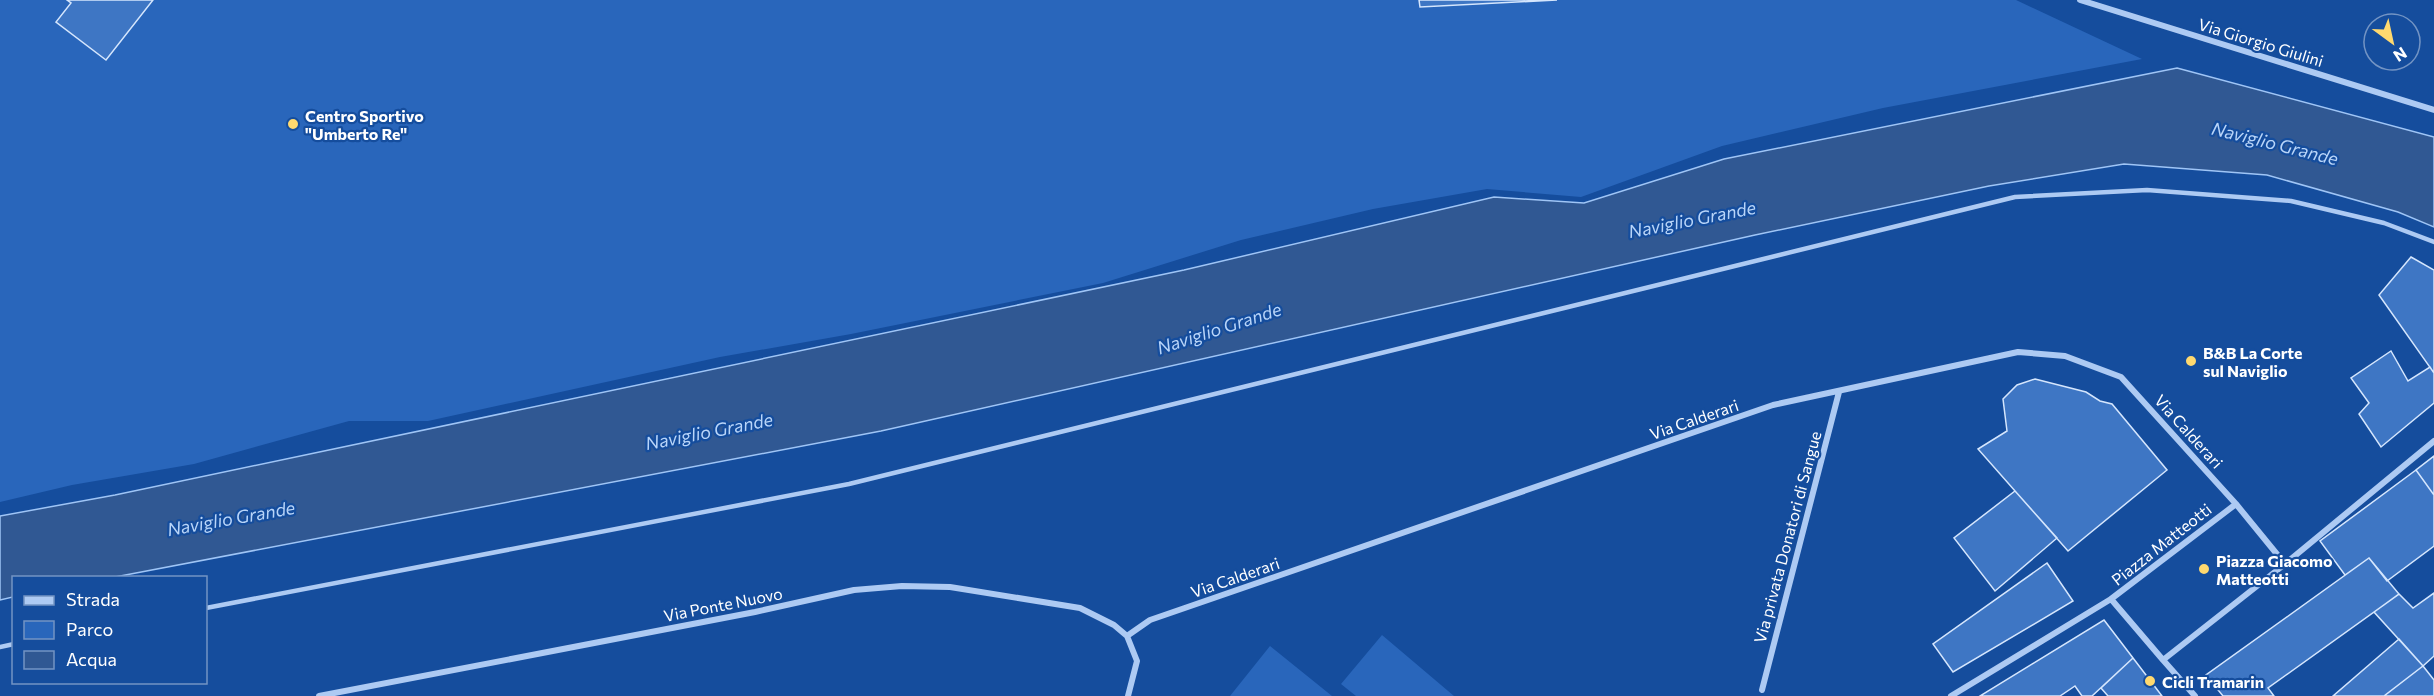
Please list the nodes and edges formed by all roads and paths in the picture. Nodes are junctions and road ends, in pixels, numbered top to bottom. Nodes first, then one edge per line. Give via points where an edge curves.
1 (2080, 0) edge
2 (2434, 111) edge
3 (2434, 242) edge
4 (1839, 392) junction
5 (2434, 441) edge
6 (2236, 504) junction
7 (2285, 564) junction
8 (2111, 600) junction
9 (207, 608) edge
10 (1127, 636) junction
11 (2163, 660) junction
12 (1762, 690) dead end
13 (319, 696) edge
14 (1128, 696) edge
15 (1951, 696) edge
16 (2195, 696) edge

1 - 2 street, Via Giorgio Giulini
3 - 9 lane via 2384,223 2291,201 2147,190 2015,196 849,484
4 - 6 street, Via Calderari via 2018,352 2065,356 2121,377
4 - 10 street, Via Calderari via 1773,405 1150,620
4 - 12 street, Via privata Donatori di Sangue
5 - 7 street
6 - 7 street, Piazza Matteotti
6 - 8 street, Piazza Matteotti
7 - 11 street
8 - 11 street, Piazza Matteotti
8 - 15 street
10 - 13 street, Via Ponte Nuovo via 1080,608 950,587 902,586 854,590
10 - 14 street via 1137,661
11 - 16 street, Piazza Matteotti

